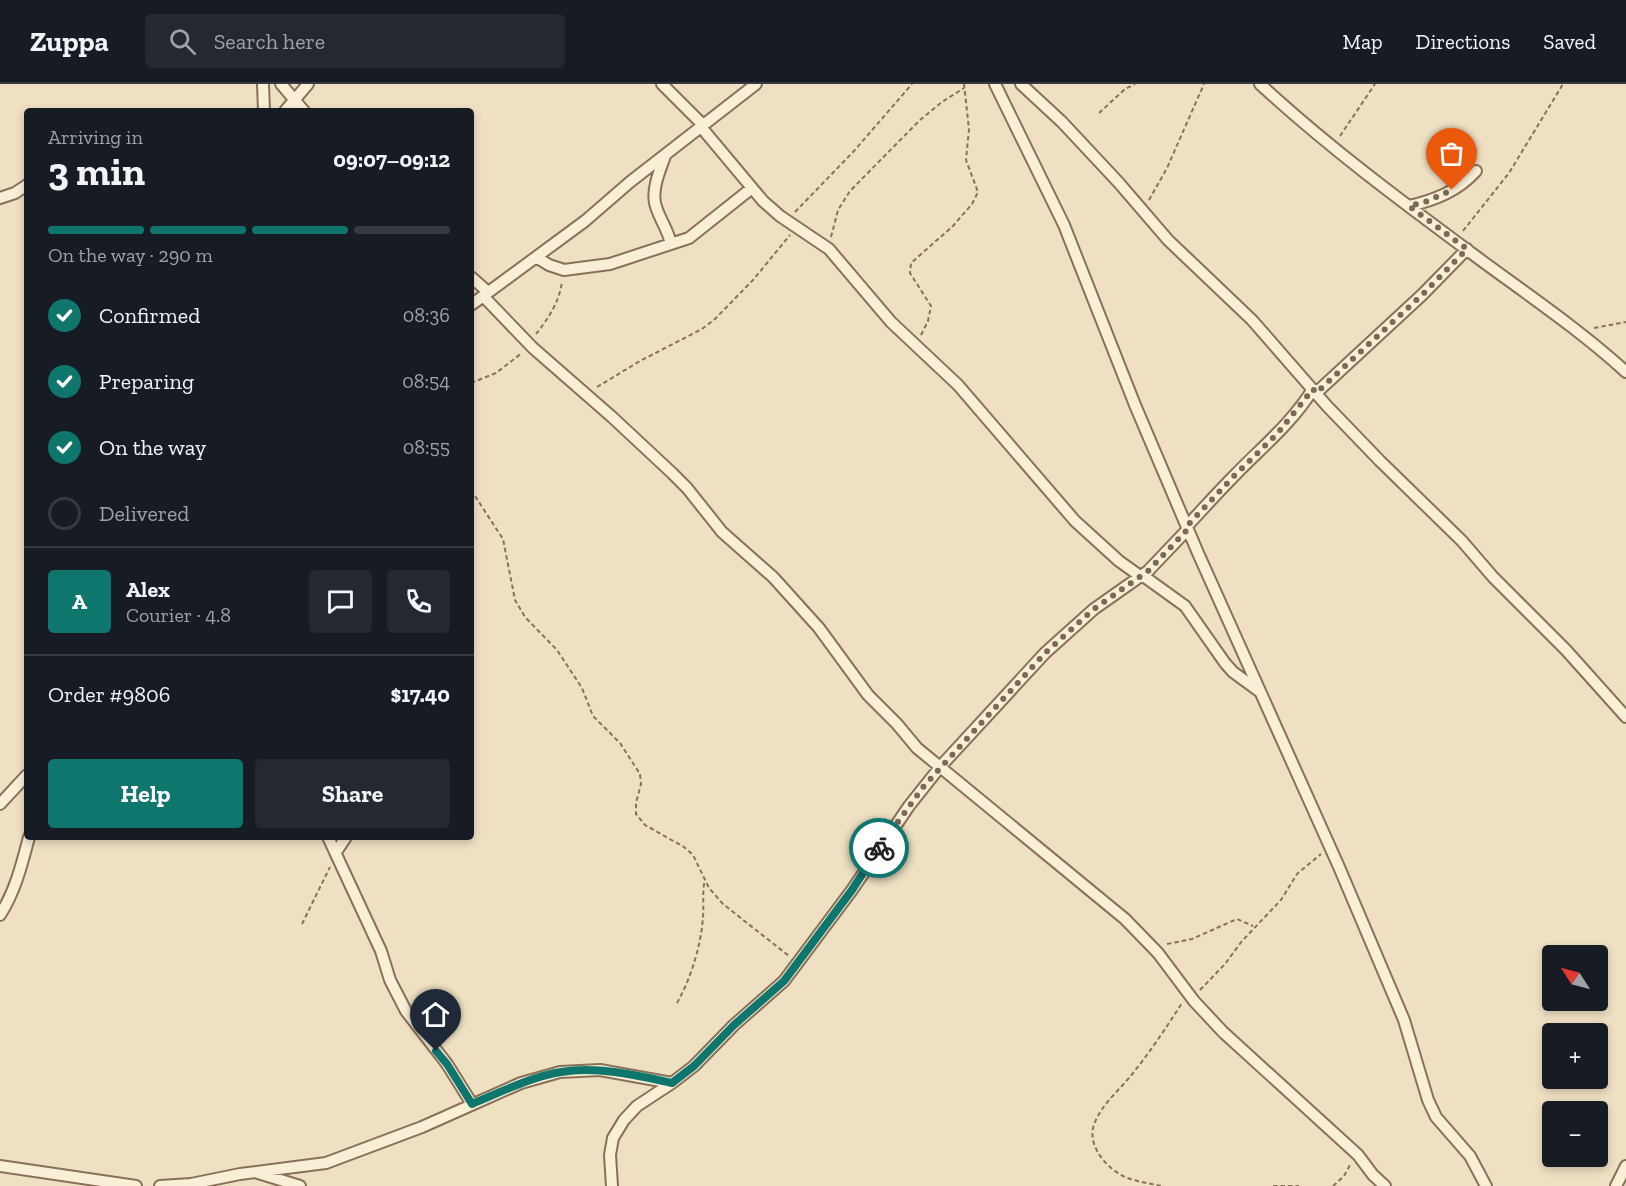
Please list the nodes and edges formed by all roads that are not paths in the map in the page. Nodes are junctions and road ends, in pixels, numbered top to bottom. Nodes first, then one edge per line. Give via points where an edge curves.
1 (263, 84) edge
2 (281, 84) edge
3 (308, 84) edge
4 (662, 84) edge
5 (756, 84) edge
6 (995, 84) edge
7 (1021, 84) edge
8 (1260, 84) edge
9 (294, 99) junction
10 (264, 108) edge
11 (287, 108) edge
12 (302, 108) edge
13 (702, 126) junction
14 (665, 156) junction
15 (1476, 171) dead end
16 (24, 187) edge
17 (752, 189) junction
18 (0, 198) edge
19 (1409, 206) junction
20 (671, 244) junction
21 (1467, 249) junction
22 (536, 257) junction
23 (474, 281) edge
24 (485, 294) junction
25 (474, 303) edge
26 (1626, 372) edge
27 (1314, 391) junction
28 (1187, 528) junction
29 (1141, 575) junction
30 (1259, 691) junction
31 (1626, 717) edge
32 (940, 767) junction
33 (24, 778) edge
34 (0, 804) edge
35 (28, 840) edge
36 (329, 840) edge
37 (344, 840) edge
38 (336, 854) junction
39 (0, 915) edge
40 (672, 1083) junction
41 (472, 1104) junction
42 (0, 1166) edge
43 (1626, 1166) edge
44 (255, 1172) junction
45 (136, 1186) edge
46 (160, 1186) edge
47 (300, 1186) edge
48 (612, 1186) edge
49 (1385, 1186) edge
50 (1486, 1186) edge
51 (1616, 1186) edge

1 - 10 street
2 - 9 street
3 - 9 street
4 - 13 street
5 - 13 street
6 - 28 street via 1064,225
7 - 27 street via 1062,122 1191,263 1252,320
8 - 19 street
9 - 11 street
9 - 12 street
13 - 14 street
13 - 17 street
14 - 20 street via 654,201
14 - 22 street
15 - 19 street via 1452,190
16 - 18 street
17 - 20 street via 688,238
17 - 29 street via 828,249 891,322 958,385 1075,521 1119,561
19 - 21 street
20 - 22 street via 610,264 573,270 549,266
21 - 26 street
21 - 27 street via 1423,294
22 - 24 street
23 - 24 street
24 - 25 street
24 - 32 street via 529,344 687,488 722,532 773,577 819,628 868,695
27 - 28 street
27 - 31 street via 1462,541
28 - 29 street via 1164,556
28 - 30 street
29 - 30 street via 1185,606 1229,668
29 - 32 street via 1094,609 1045,653
30 - 50 street via 1404,1020 1428,1100 1436,1117 1470,1156
32 - 40 street via 798,964 769,996
32 - 49 street via 1098,895 1152,947 1223,1032 1354,1151
33 - 34 street
35 - 39 street via 19,874
36 - 38 street
37 - 38 street
38 - 41 street via 406,1011
40 - 41 street via 600,1070 560,1072
40 - 48 street via 637,1106 613,1138
41 - 44 street via 326,1163
42 - 45 street
43 - 51 street
44 - 46 street
44 - 47 street

